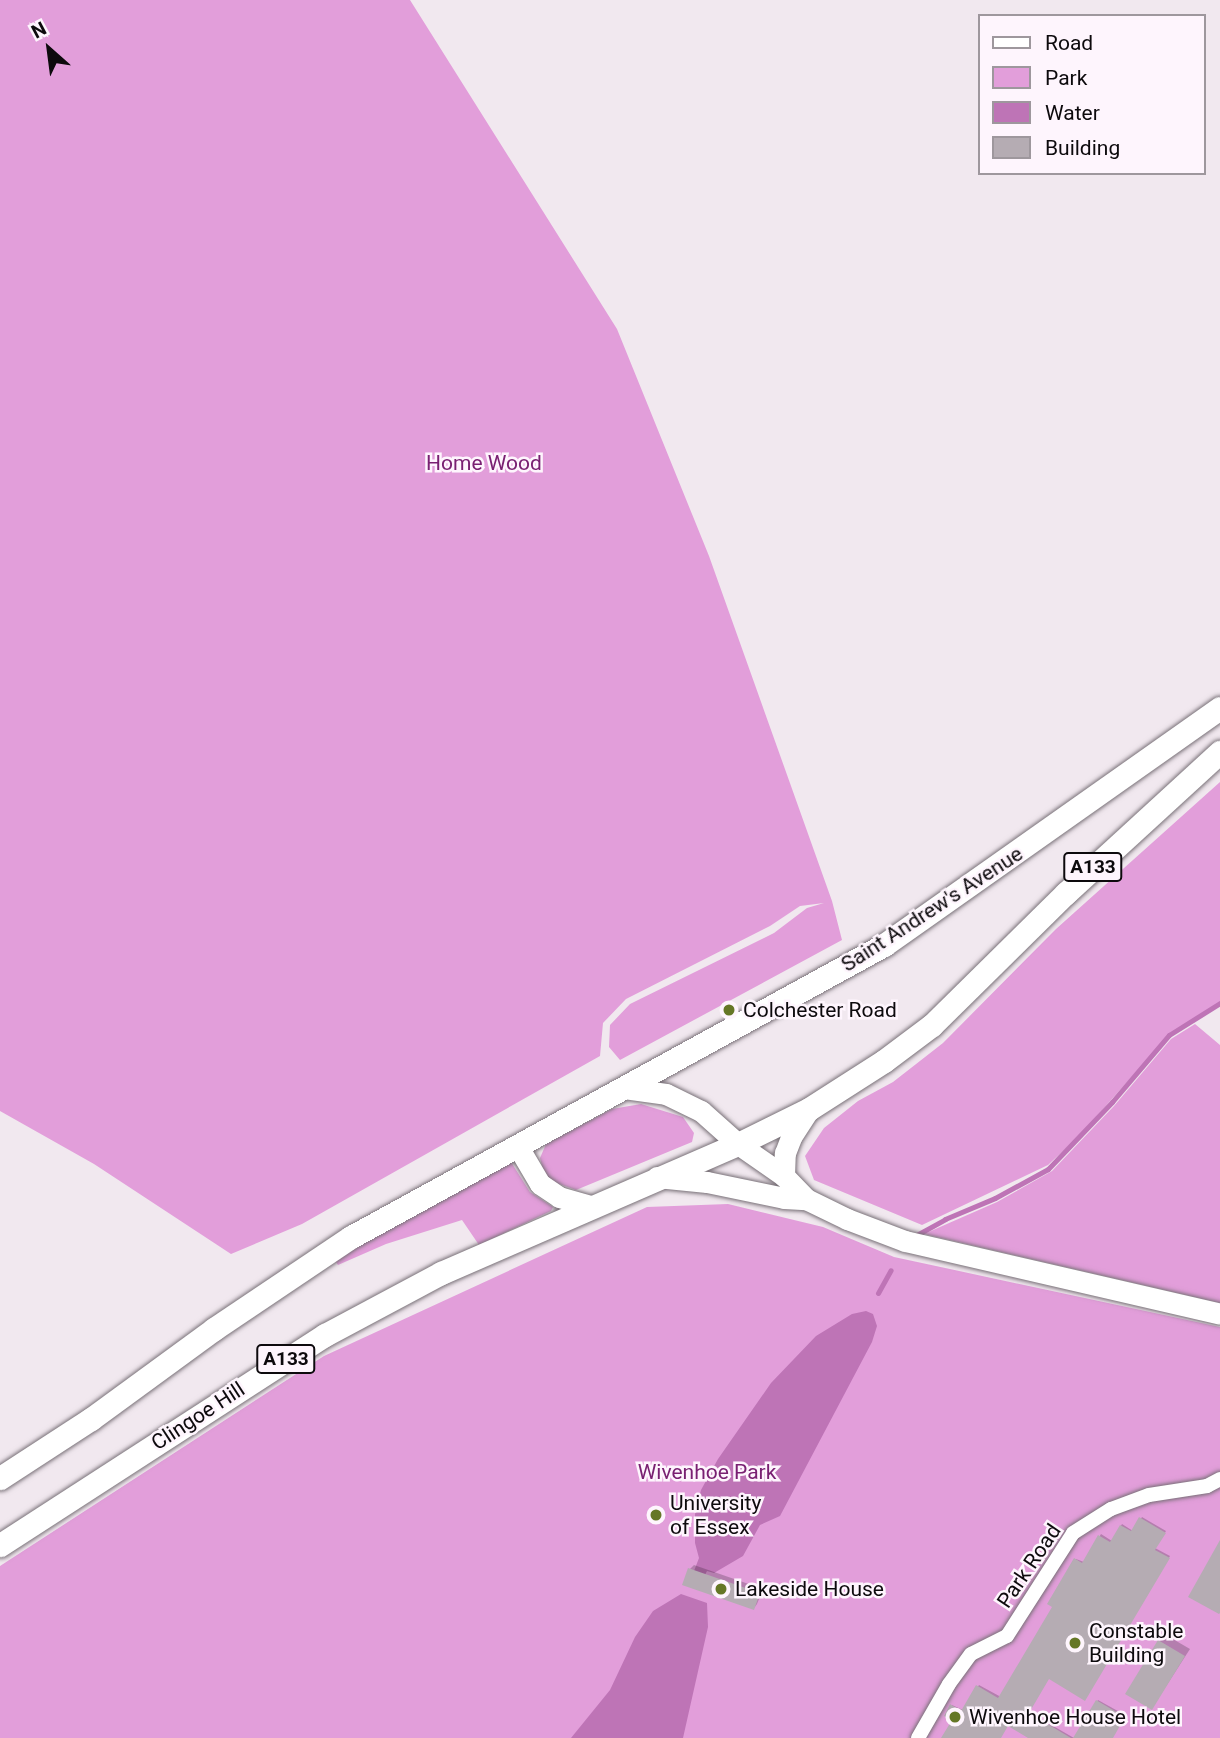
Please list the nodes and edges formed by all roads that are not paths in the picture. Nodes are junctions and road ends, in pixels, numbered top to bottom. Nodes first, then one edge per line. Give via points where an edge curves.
1 (1220, 708) edge
2 (1220, 752) edge
3 (624, 1088) junction
4 (809, 1109) junction
5 (738, 1144) junction
6 (517, 1145) junction
7 (784, 1176) junction
8 (657, 1177) junction
9 (806, 1199) junction
10 (591, 1206) junction
11 (1220, 1314) edge
12 (0, 1478) edge
13 (1220, 1479) edge
14 (0, 1545) edge
15 (918, 1738) edge

1 - 3 main road, Saint Andrew's Avenue / A133 via 884,945
2 - 4 main road, A133 via 1075,884 932,1025
3 - 5 main road via 684,1101
3 - 6 main road, Saint Andrew's Avenue / A133
4 - 5 main road, A133
4 - 7 main road via 785,1153
5 - 7 main road
5 - 8 main road, A133
6 - 10 main road via 540,1184 559,1197
6 - 12 main road, A133 via 351,1237
7 - 9 main road
8 - 9 main road
8 - 10 main road, A133
9 - 11 main road via 905,1241
10 - 14 main road, Clingoe Hill / A133 via 441,1273 325,1335
13 - 15 street, Park Road via 1207,1486 1149,1495 1111,1509 1073,1533 1007,1636 971,1654

